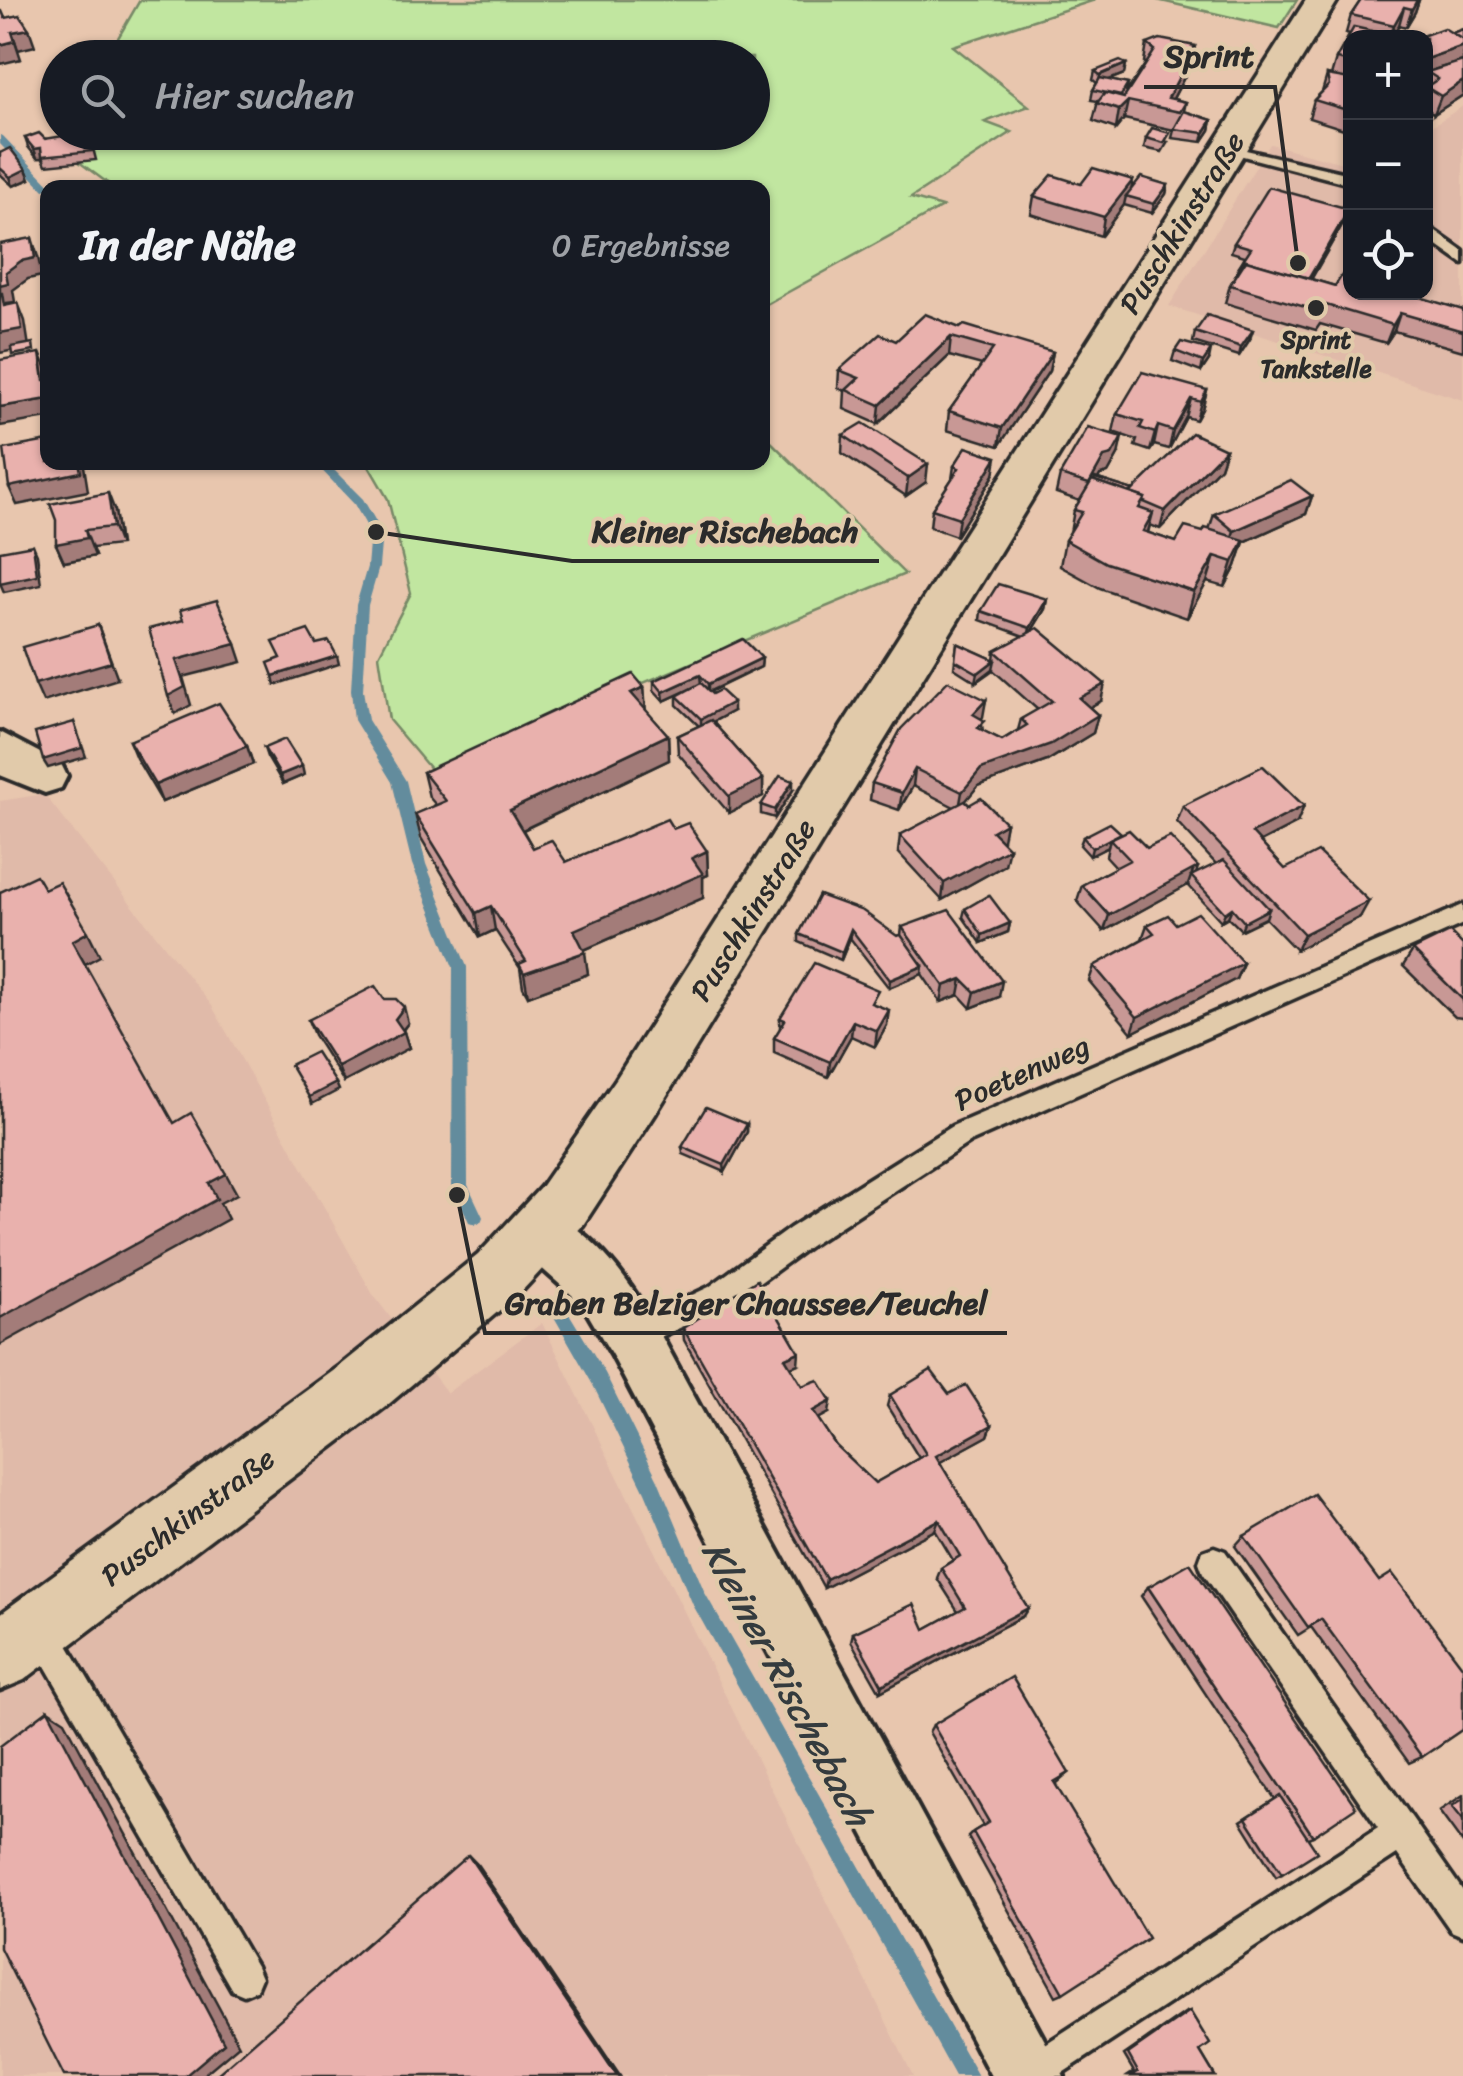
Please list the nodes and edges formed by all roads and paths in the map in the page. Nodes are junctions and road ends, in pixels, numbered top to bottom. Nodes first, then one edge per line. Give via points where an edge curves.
1 (1322, 0) edge
2 (1230, 148) junction
3 (1343, 177) edge
4 (1433, 235) edge
5 (1463, 259) edge
6 (0, 748) edge
7 (45, 776) edge
8 (1463, 914) edge
9 (520, 1251) junction
10 (632, 1337) junction
11 (1214, 1562) dead end
12 (20, 1642) edge
13 (1401, 1832) junction
14 (1463, 1919) edge
15 (244, 1978) dead end
16 (1029, 2076) edge

1 - 2 main road, Puschkinstraße
2 - 3 lane
2 - 9 main road, Puschkinstraße via 636,1096 562,1206
4 - 5 lane
6 - 7 street
8 - 10 lane, Poetenweg via 962,1134 719,1296
9 - 10 street via 601,1286
9 - 12 main road, Puschkinstraße via 362,1386
10 - 16 street
11 - 13 lane
12 - 15 lane
13 - 14 lane
13 - 16 lane

